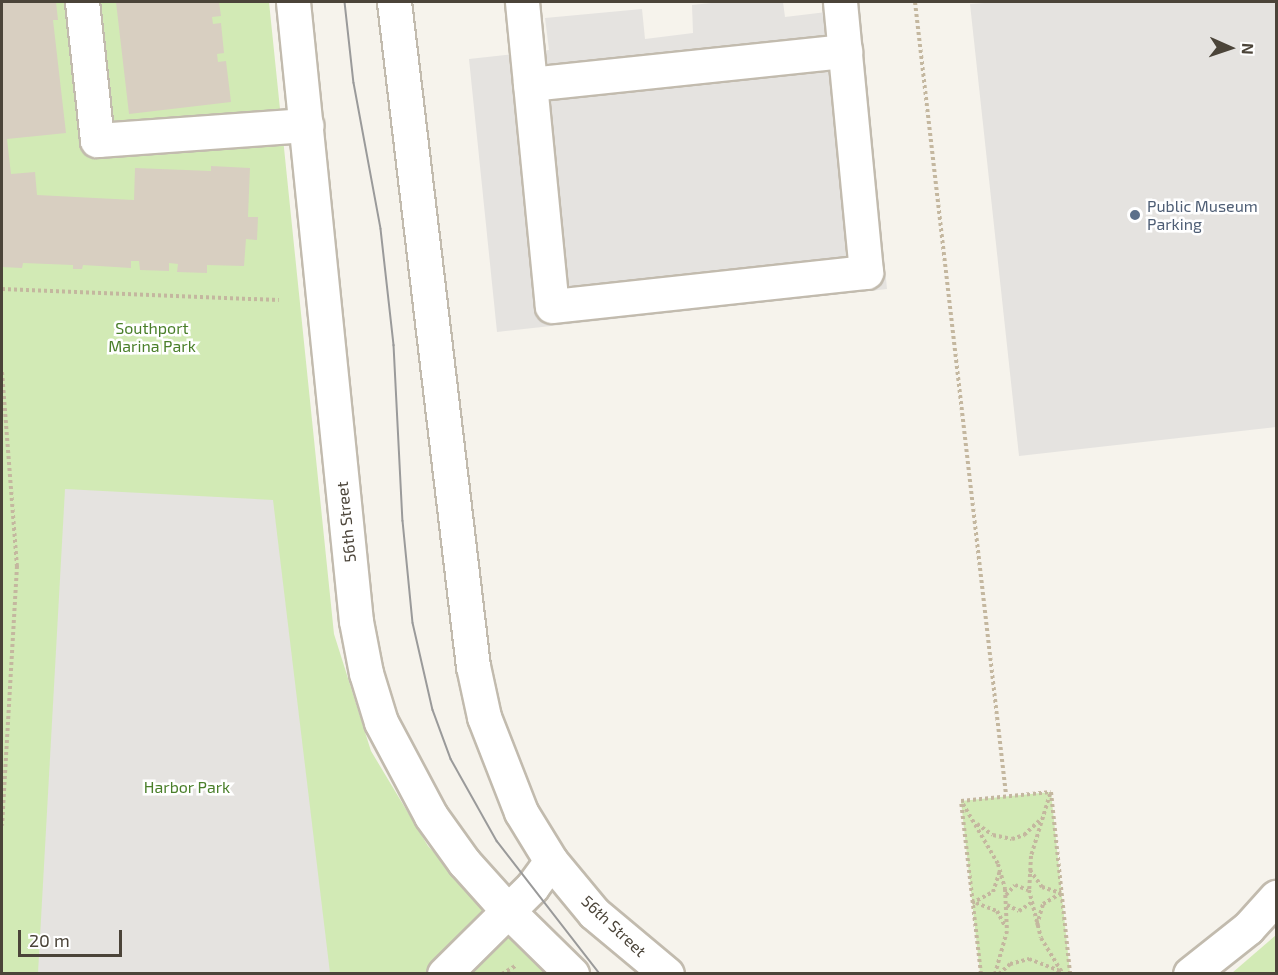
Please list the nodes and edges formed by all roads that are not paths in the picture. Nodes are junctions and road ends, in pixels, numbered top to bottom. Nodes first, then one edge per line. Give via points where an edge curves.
1 (82, 2) edge
2 (293, 2) edge
3 (394, 2) edge
4 (522, 2) edge
5 (840, 2) edge
6 (845, 51) junction
7 (530, 84) junction
8 (306, 125) junction
9 (551, 861) junction
10 (1276, 897) edge
11 (508, 911) junction
12 (444, 974) edge
13 (573, 974) edge
14 (667, 974) edge
15 (1190, 974) edge

1 - 8 street via 97,140
2 - 8 street, 56th Street
3 - 9 street, 56th Street via 473,666 498,759 521,812
4 - 7 street
5 - 6 street
6 - 7 street
6 - 7 street via 866,272 552,306
8 - 11 street, 56th Street via 356,621 366,673 381,722 404,771 464,862
9 - 11 street
9 - 14 street, 56th Street via 594,913
10 - 15 street via 1248,928
11 - 12 street
11 - 13 street, 56th Street

